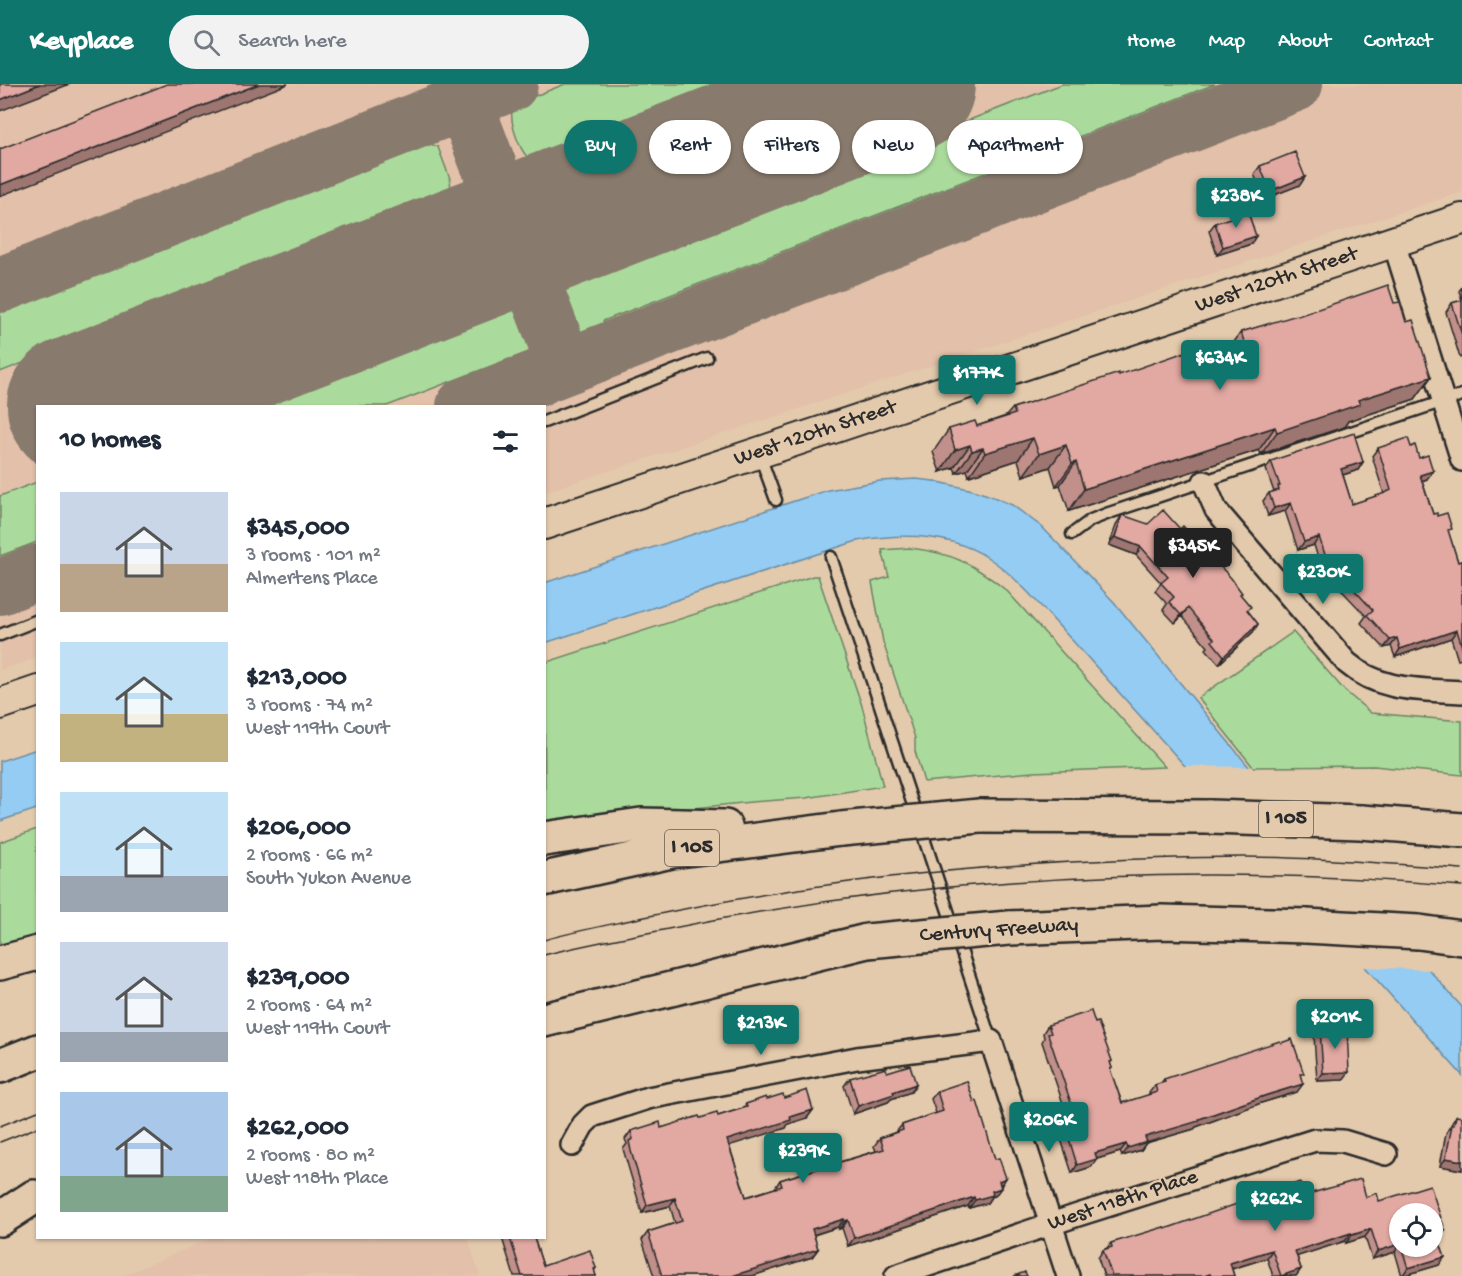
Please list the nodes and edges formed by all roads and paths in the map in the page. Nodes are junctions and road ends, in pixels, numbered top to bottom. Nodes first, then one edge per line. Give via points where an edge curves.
1 (1462, 219) edge
2 (1394, 243) junction
3 (707, 358) dead end
4 (1453, 398) edge
5 (546, 421) edge
6 (759, 453) junction
7 (1462, 460) edge
8 (1204, 482) junction
9 (776, 500) dead end
10 (546, 523) edge
11 (1072, 534) dead end
12 (831, 557) dead end
13 (36, 621) edge
14 (0, 634) edge
15 (1462, 692) edge
16 (36, 693) edge
17 (0, 704) edge
18 (841, 829) junction
19 (1462, 830) edge
20 (546, 839) edge
21 (546, 879) edge
22 (1462, 938) edge
23 (36, 954) edge
24 (0, 963) edge
25 (546, 1020) edge
26 (991, 1041) junction
27 (36, 1052) edge
28 (0, 1066) edge
29 (572, 1145) dead end
30 (1386, 1154) dead end
31 (36, 1197) edge
32 (0, 1210) edge
33 (0, 1219) edge
34 (1052, 1224) junction
35 (896, 1276) edge
36 (1068, 1276) edge

1 - 2 main road, West 120th Street
2 - 4 street
2 - 6 main road, West 120th Street
3 - 5 lane
4 - 7 street
4 - 8 lane
6 - 9 lane
6 - 10 main road, West 120th Street
8 - 11 lane via 1108,513
8 - 15 street via 1216,510 1360,674 1385,685
12 - 26 lane
13 - 14 lane
16 - 17 main road
18 - 19 highway, I 105, bridge via 980,816 1210,817
18 - 20 highway via 641,825
18 - 21 highway, I 105 via 672,850
22 - 25 highway, Century Freeway, bridge via 1419,932 1162,922 1010,928 867,941
23 - 24 highway
26 - 29 street via 857,1058 648,1098 592,1116
26 - 34 street
27 - 28 highway
30 - 34 street, West 118th Place via 1343,1141 1314,1140
31 - 32 highway
31 - 33 highway
34 - 35 street, West 118th Place
34 - 36 street

